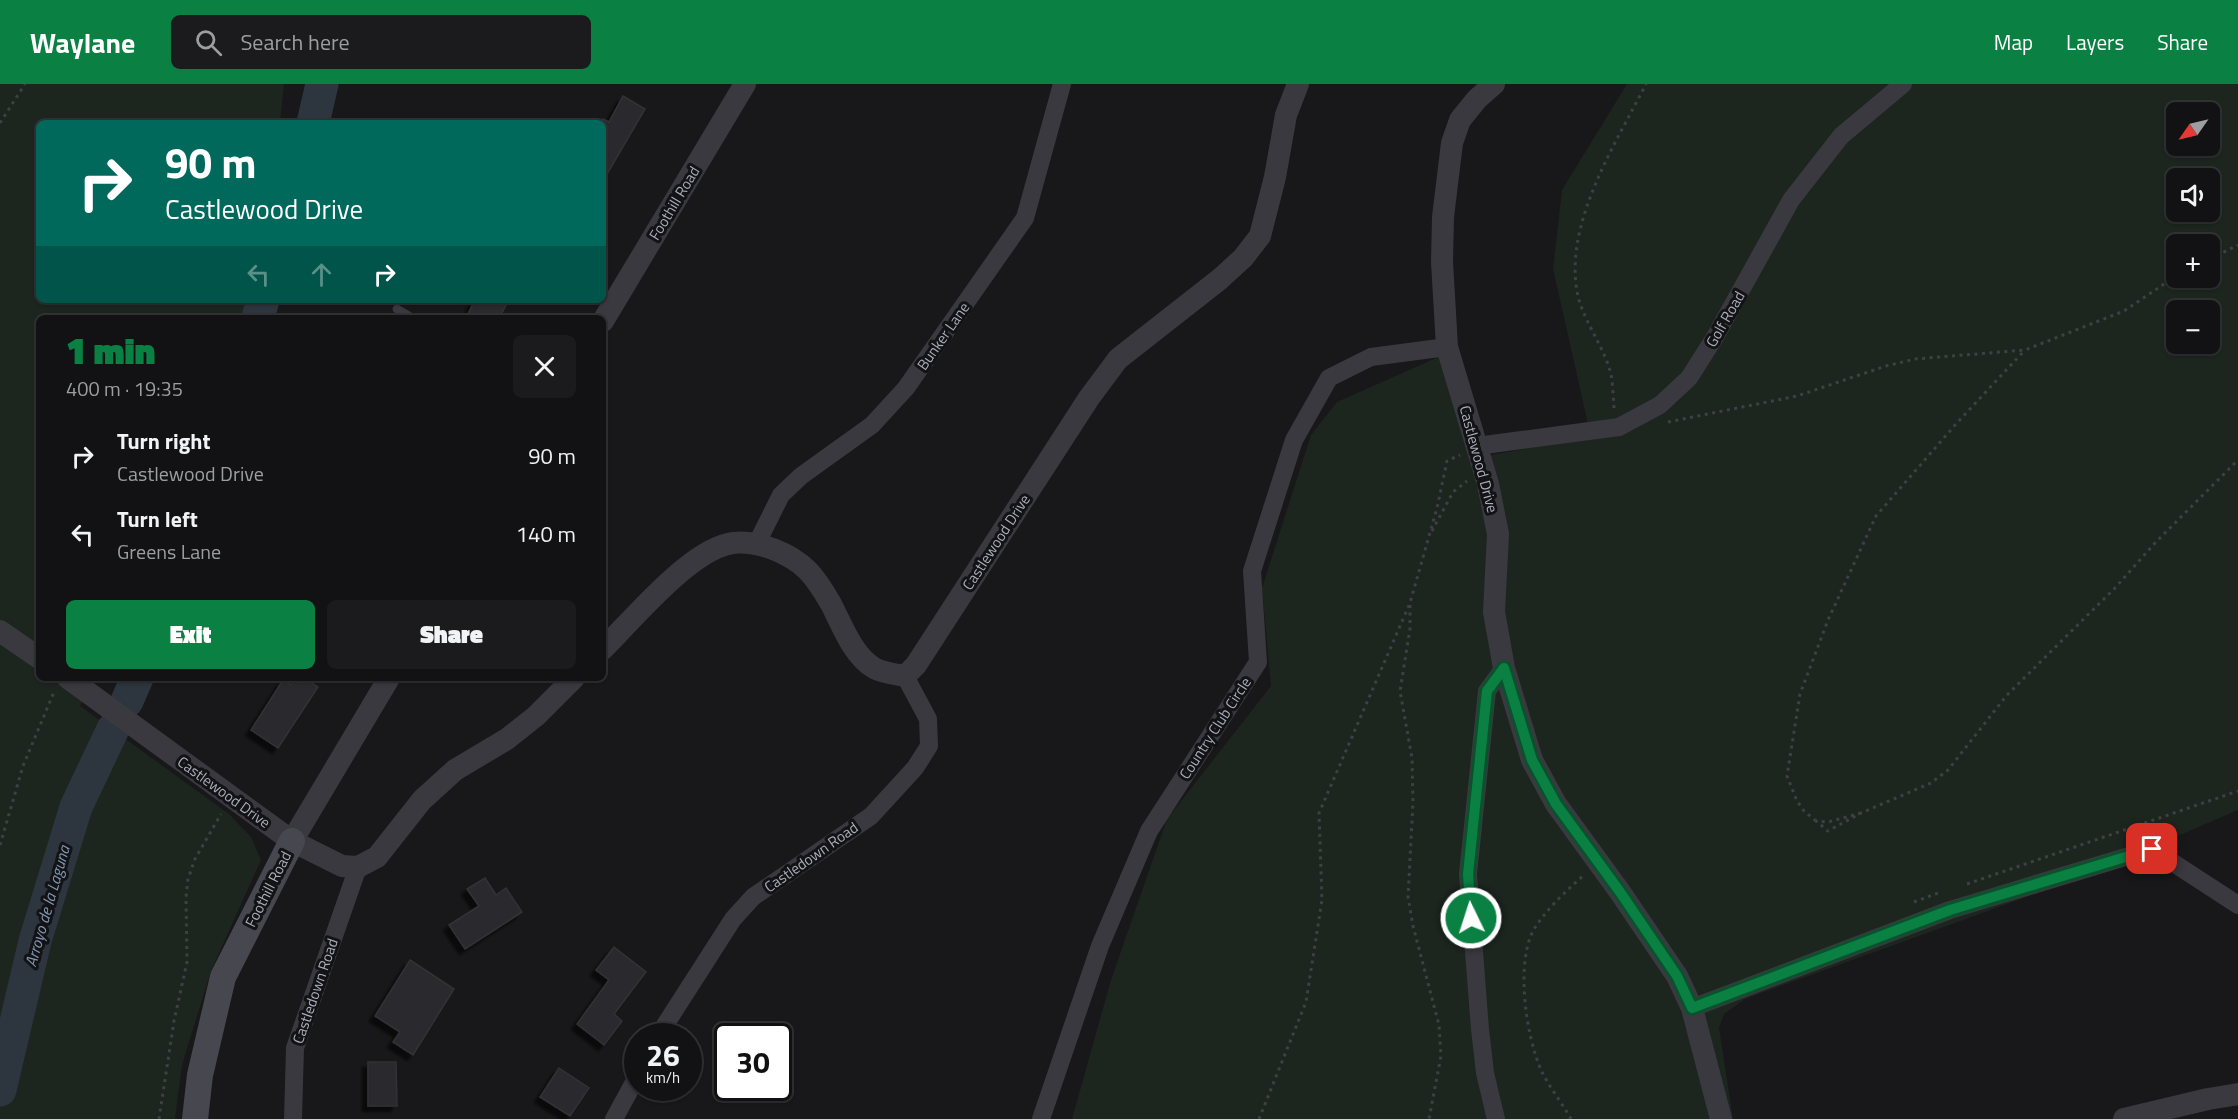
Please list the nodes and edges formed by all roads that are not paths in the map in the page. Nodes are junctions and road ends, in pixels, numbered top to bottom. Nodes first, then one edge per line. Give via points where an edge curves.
1 (745, 84) edge
2 (1062, 84) edge
3 (1298, 84) edge
4 (1494, 84) edge
5 (1903, 84) edge
6 (397, 309) dead end
7 (407, 315) edge
8 (606, 316) edge
9 (1447, 347) junction
10 (1474, 449) junction
11 (757, 543) junction
12 (0, 631) edge
13 (606, 646) edge
14 (36, 656) edge
15 (1504, 668) junction
16 (905, 676) junction
17 (387, 681) edge
18 (571, 681) edge
19 (62, 682) edge
20 (292, 841) junction
21 (358, 867) junction
22 (2238, 905) edge
23 (1692, 1008) junction
24 (666, 1023) edge
25 (2238, 1094) edge
26 (624, 1101) edge
27 (195, 1119) edge
28 (293, 1119) edge
29 (614, 1119) edge
30 (1041, 1119) edge
31 (1496, 1119) edge
32 (1720, 1119) edge
33 (2124, 1119) edge

1 - 8 street, Foothill Road
2 - 11 street, Bunker Lane via 1025,218 906,388 872,424 781,495
3 - 16 street, Castlewood Drive via 1286,115 1260,236 1220,279 1118,359
4 - 9 street, Castlewood Drive via 1460,120 1450,151 1442,262
5 - 10 street, Golf Road via 1841,136 1791,200 1689,378 1660,405 1616,428
6 - 7 lane
9 - 10 street, Castlewood Drive
9 - 30 street, Country Club Circle via 1371,357 1329,378 1294,440 1252,571 1258,662 1149,831 1100,946
10 - 15 street, Castlewood Drive via 1485,472 1498,534 1494,612
11 - 13 street via 729,543 683,569
11 - 16 street via 790,555 805,567 818,582 857,652 874,668
12 - 14 street
15 - 23 street, Castlewood Drive via 1532,760 1556,804 1677,976
15 - 31 street via 1487,691 1468,874 1485,1073
16 - 24 street, Castledown Road via 928,719 929,746 915,768 871,816 753,897 733,919
17 - 20 street, Foothill Road
18 - 21 street via 514,733 455,770 422,800 377,857
19 - 20 street, Castlewood Drive
20 - 21 street, Castlewood Drive via 342,867
20 - 27 main road, Foothill Road via 223,977 200,1075
21 - 28 street, Castledown Road via 295,1048
22 - 23 street via 2152,849 1950,910
23 - 32 street, Castlewood Drive
25 - 33 street
26 - 29 street

